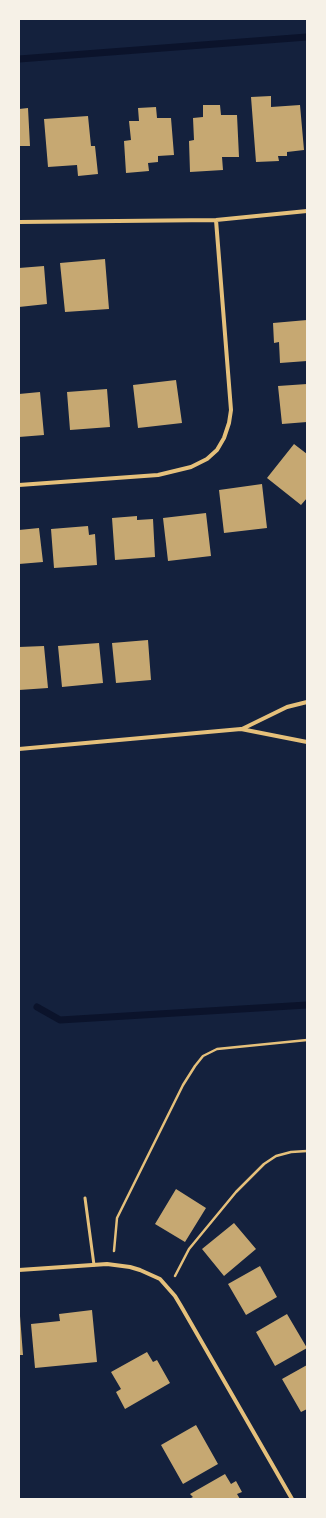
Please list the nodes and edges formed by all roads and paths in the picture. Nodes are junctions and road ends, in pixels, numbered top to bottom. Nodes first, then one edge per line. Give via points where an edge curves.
1 (307, 212) edge
2 (216, 220) junction
3 (19, 222) edge
4 (19, 485) edge
5 (307, 702) edge
6 (241, 729) junction
7 (307, 742) edge
8 (19, 749) edge
9 (307, 1040) edge
10 (307, 1151) edge
11 (85, 1198) dead end
12 (94, 1265) junction
13 (115, 1265) junction
14 (19, 1270) edge
15 (168, 1287) junction
16 (292, 1499) edge

1 - 2 street
2 - 3 street
2 - 4 street via 231,410 224,438 217,450 207,459 191,467 158,475
5 - 6 street via 287,707
6 - 7 street
6 - 8 street
9 - 13 path via 217,1049 203,1056 183,1085 117,1218 114,1237
10 - 15 path via 276,1156 264,1164 236,1192 190,1249
11 - 12 lane
12 - 13 street
12 - 14 street
13 - 15 street via 150,1274
15 - 16 street

